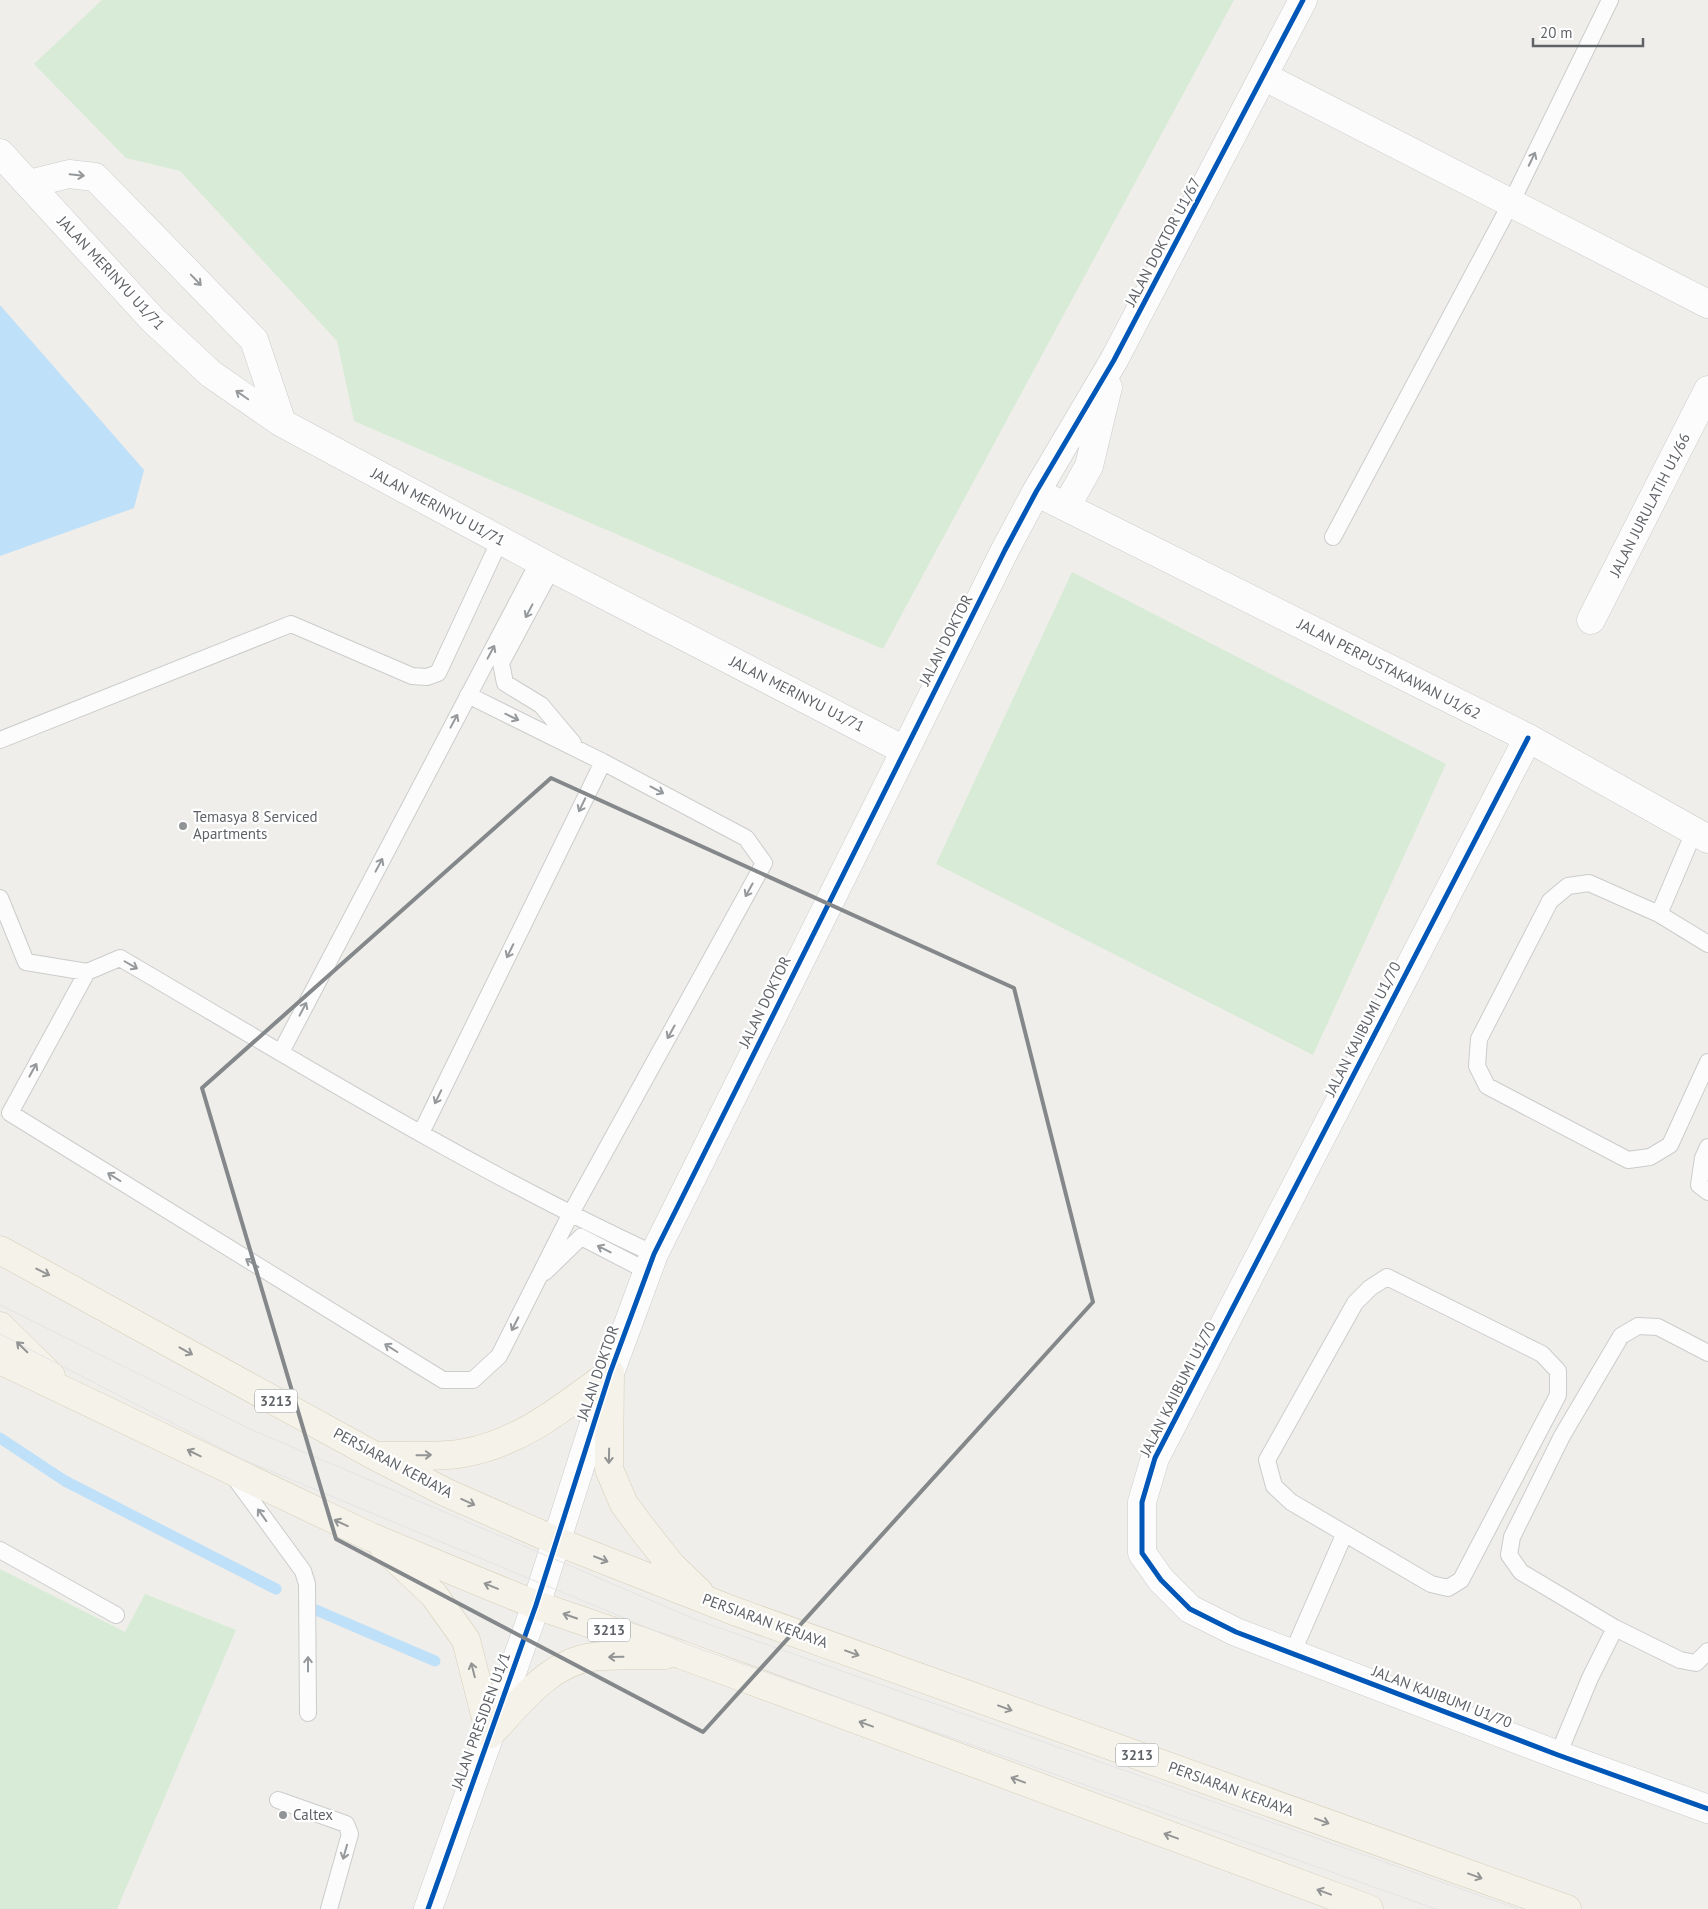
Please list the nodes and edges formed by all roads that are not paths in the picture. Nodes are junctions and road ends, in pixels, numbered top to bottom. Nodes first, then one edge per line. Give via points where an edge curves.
1 (1303, 0) edge
2 (1610, 0) edge
3 (1265, 77) junction
4 (0, 153) edge
5 (29, 184) junction
6 (1511, 203) junction
7 (1708, 304) edge
8 (1114, 360) junction
9 (1708, 390) edge
10 (282, 423) junction
11 (1036, 492) junction
12 (1066, 507) junction
13 (1333, 537) dead end
14 (500, 540) junction
15 (545, 564) junction
16 (1591, 620) dead end
17 (468, 695) junction
18 (1528, 738) junction
19 (0, 740) edge
20 (578, 750) junction
21 (904, 750) junction
22 (603, 762) junction
23 (1701, 835) edge
24 (0, 898) edge
25 (1659, 914) junction
26 (1708, 944) edge
27 (87, 972) junction
28 (281, 1052) junction
29 (1708, 1062) edge
30 (421, 1133) junction
31 (1708, 1148) edge
32 (1708, 1192) edge
33 (570, 1215) junction
34 (0, 1250) edge
35 (651, 1262) junction
36 (537, 1281) junction
37 (0, 1326) edge
38 (1708, 1353) edge
39 (0, 1360) edge
40 (610, 1373) junction
41 (68, 1393) junction
42 (375, 1456) junction
43 (228, 1469) junction
44 (1344, 1535) junction
45 (371, 1537) junction
46 (556, 1541) junction
47 (0, 1550) edge
48 (707, 1600) junction
49 (536, 1604) junction
50 (116, 1615) dead end
51 (1615, 1628) junction
52 (1708, 1651) edge
53 (1292, 1654) junction
54 (682, 1655) junction
55 (308, 1713) dead end
56 (490, 1734) junction
57 (1558, 1755) junction
58 (278, 1800) dead end
59 (1708, 1809) edge
60 (329, 1909) edge
61 (428, 1909) edge
62 (1369, 1909) edge
63 (1567, 1909) edge

1 - 3 street, JALAN DOKTOR U1/67
6 -> 2 lane
3 - 6 street
3 - 8 street, JALAN DOKTOR U1/67
4 - 5 street, JALAN MERINYU U1/71
10 -> 5 street, JALAN MERINYU U1/71 via 211,374 153,320
5 -> 10 street via 69,174 95,177 254,340
6 - 7 street
6 - 13 lane
8 - 11 street, JALAN DOKTOR U1/67
8 - 12 street, JALAN DOKTOR U1/67 via 1089,466
9 - 16 street, JALAN JURULATIH U1/66
10 - 14 street, JALAN MERINYU U1/71
11 - 12 street
11 - 21 street, JALAN DOKTOR
12 - 18 street, JALAN PERPUSTAKAWAN U1/62
14 - 15 street, JALAN MERINYU U1/71
14 - 19 lane via 438,673 426,677 412,676 291,624
17 -> 15 lane
15 -> 20 lane via 501,664 505,683 541,705
15 - 21 street, JALAN MERINYU U1/71
17 -> 20 lane
28 -> 17 lane
18 - 23 street, JALAN PERPUSTAKAWAN U1/62
18 - 53 street, JALAN KAJIBUMI U1/70 via 1155,1458 1142,1502 1142,1553 1161,1580 1190,1609
20 - 22 lane
21 - 35 street, JALAN DOKTOR
22 -> 30 lane
22 -> 33 lane via 746,838 764,863
23 - 25 lane
24 - 27 lane via 26,962
25 - 26 lane
25 - 29 lane via 1589,883 1568,886 1550,901 1479,1039 1477,1066 1487,1086 1628,1160 1650,1157 1670,1144
27 -> 28 lane via 120,958
36 -> 27 lane via 499,1356 473,1380 442,1380 10,1113
28 - 30 lane
30 - 33 lane
31 - 32 lane via 1699,1185
33 - 35 lane
33 - 36 lane
34 -> 42 main road, PERSIARAN KERJAYA / 3213
35 -> 36 lane via 581,1237
35 - 40 street, JALAN DOKTOR
41 -> 37 main road
38 - 51 lane via 1658,1327 1638,1326 1621,1336 1562,1436 1512,1537 1509,1556 1521,1572
39 - 41 main road, 3213
42 -> 40 main road via 463,1454 489,1446 535,1428
40 - 46 street, JALAN DOKTOR
40 -> 48 main road via 609,1469 624,1504 641,1527 671,1565
43 -> 41 main road, 3213
42 -> 46 main road, PERSIARAN KERJAYA / 3213 via 445,1492
45 -> 43 main road, 3213
55 -> 43 lane via 307,1584 303,1571
44 - 44 lane via 1290,1502 1274,1486 1267,1460 1355,1303 1370,1288 1387,1278 1542,1354 1558,1371 1558,1395 1461,1580 1448,1588 1430,1584
44 - 53 lane
49 -> 45 main road, 3213
56 -> 45 main road via 466,1640 434,1596
46 -> 48 main road, PERSIARAN KERJAYA / 3213
46 - 49 street, JALAN PRESIDEN U1/1
47 - 50 lane
48 -> 63 main road, PERSIARAN KERJAYA / 3213
54 -> 49 main road, 3213
49 - 56 street, JALAN PRESIDEN U1/1
51 - 52 lane via 1680,1660 1696,1663
51 - 57 lane
53 - 57 street, JALAN KAJIBUMI U1/70
54 -> 56 main road via 591,1657 567,1665 539,1683
62 -> 54 main road, 3213
56 - 61 street, JALAN PRESIDEN U1/1
57 - 59 street, JALAN KAJIBUMI U1/70
58 -> 60 lane via 346,1824 350,1834

